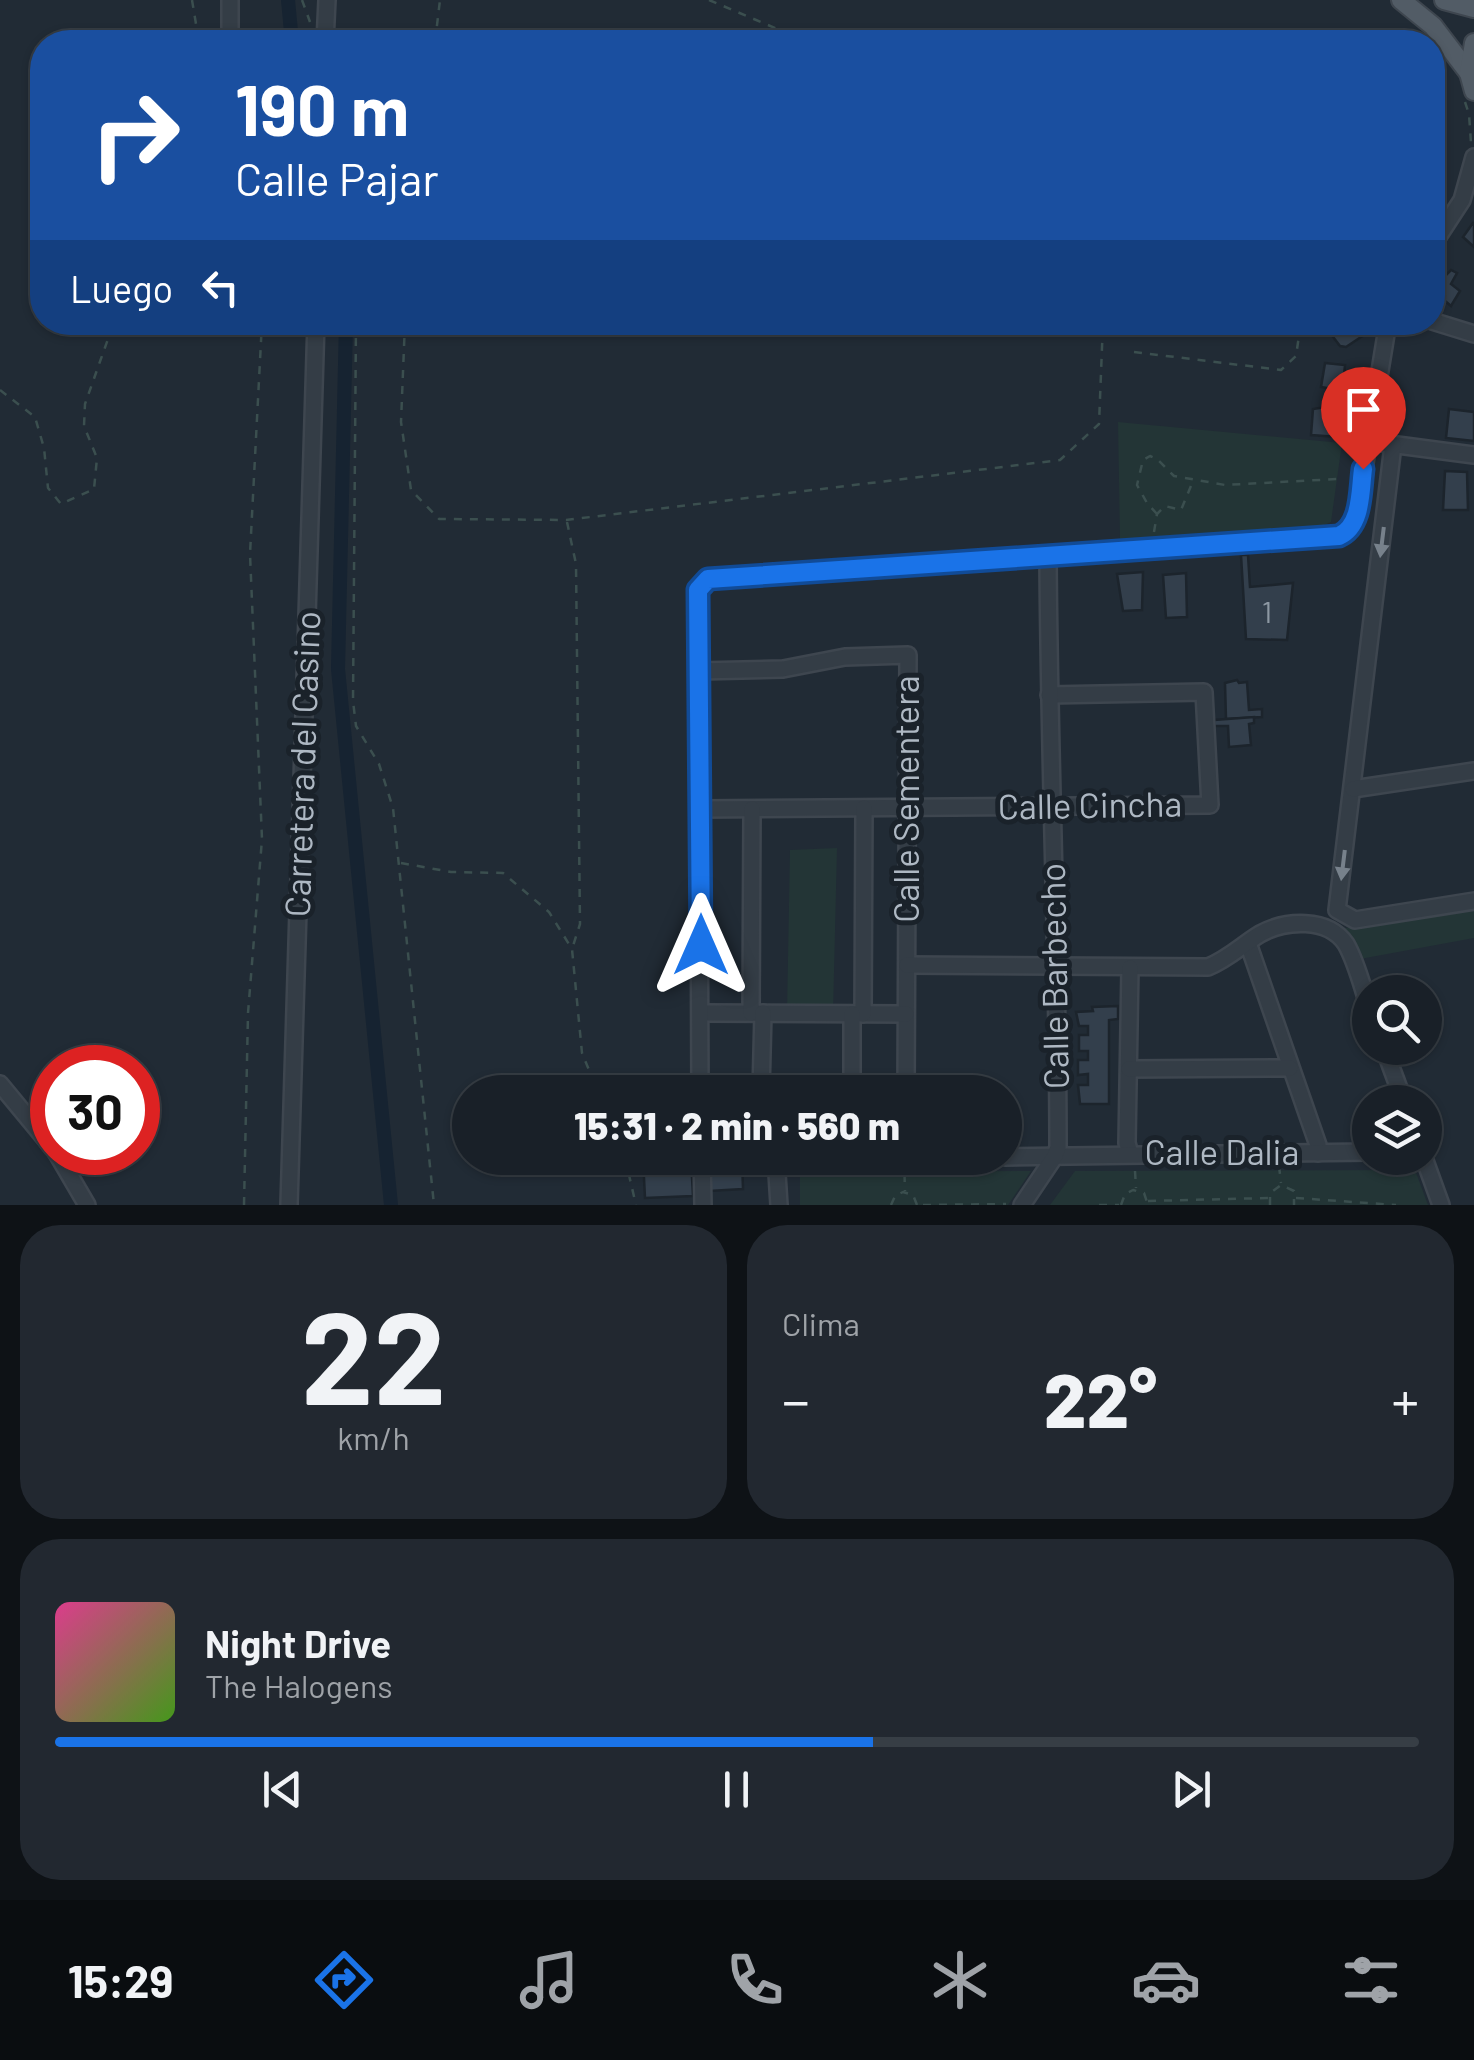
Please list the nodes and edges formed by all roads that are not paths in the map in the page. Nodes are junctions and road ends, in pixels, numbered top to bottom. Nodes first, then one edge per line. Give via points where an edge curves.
1 (230, 0) edge
2 (326, 0) edge
3 (1401, 0) edge
4 (1444, 0) edge
5 (1474, 8) edge
6 (230, 30) edge
7 (325, 30) edge
8 (1434, 30) edge
9 (1474, 43) edge
10 (1445, 47) edge
11 (1471, 90) edge
12 (1472, 154) edge
13 (1469, 195) edge
14 (1445, 228) edge
15 (1445, 325) edge
16 (1474, 334) edge
17 (316, 335) edge
18 (1386, 335) edge
19 (1367, 441) junction
20 (1393, 445) junction
21 (1474, 455) edge
22 (1048, 556) junction
23 (700, 671) junction
24 (1049, 695) junction
25 (1474, 771) edge
26 (1352, 789) junction
27 (1050, 807) junction
28 (864, 808) junction
29 (907, 808) junction
30 (701, 809) junction
31 (752, 809) junction
32 (1474, 901) edge
33 (1248, 943) junction
34 (906, 965) junction
35 (1058, 966) junction
36 (1130, 968) junction
37 (1357, 975) edge
38 (701, 1013) junction
39 (757, 1013) junction
40 (858, 1014) junction
41 (906, 1014) junction
42 (1290, 1068) junction
43 (1129, 1069) junction
44 (700, 1075) edge
45 (761, 1075) edge
46 (853, 1075) edge
47 (906, 1075) edge
48 (0, 1084) edge
49 (30, 1121) edge
50 (1352, 1152) edge
51 (1318, 1153) junction
52 (1130, 1154) junction
53 (1022, 1156) edge
54 (1048, 1156) junction
55 (69, 1175) edge
56 (702, 1175) edge
57 (778, 1175) edge
58 (1430, 1175) edge
59 (1022, 1204) edge
60 (87, 1205) edge
61 (289, 1205) edge
62 (703, 1205) edge
63 (779, 1205) edge
64 (1441, 1205) edge

1 - 6 street
2 - 7 street
3 - 8 main road
4 - 5 main road
9 - 11 main road
10 - 11 main road
12 - 13 street
13 - 14 street
15 - 16 street
17 - 61 street, Carretera del Casino
18 - 19 street
19 - 20 street
19 - 22 street via 1356,518 1345,534
20 - 21 street
20 -> 26 street
22 - 23 street via 708,579 698,590
22 - 24 street, Calle Barbecho
23 - 29 street, Calle Sementera via 908,656
23 - 30 street
24 - 27 street, Calle Barbecho
24 - 27 street, Calle Cincha via 1204,692 1210,804
25 - 26 street
26 -> 32 street via 1337,910 1355,920
27 - 29 street, Calle Cincha
27 - 35 street, Calle Barbecho
28 - 29 street, Calle Cincha
28 - 31 street, Calle Cincha
28 - 40 street
29 - 34 street, Calle Sementera
30 - 31 street, Calle Cincha
30 - 38 street
31 - 39 street
33 - 36 street via 1208,967
33 - 37 street via 1296,923 1319,926 1346,945
33 - 42 street
34 - 35 street
34 - 41 street, Calle Sementera
35 - 36 street
35 - 54 street, Calle Barbecho
36 - 43 street
38 - 39 street
38 - 44 street
39 - 40 street
39 - 45 street
40 - 41 street
40 - 46 street
41 - 47 street, Calle Sementera
42 - 43 street
42 - 51 street
43 - 52 street
48 - 49 street
50 - 51 street, Calle Dalia
51 - 52 street, Calle Dalia
52 - 54 street, Calle Dalia
53 - 54 street
54 - 59 street
55 - 60 street
56 - 62 street
57 - 63 street
58 - 64 street

